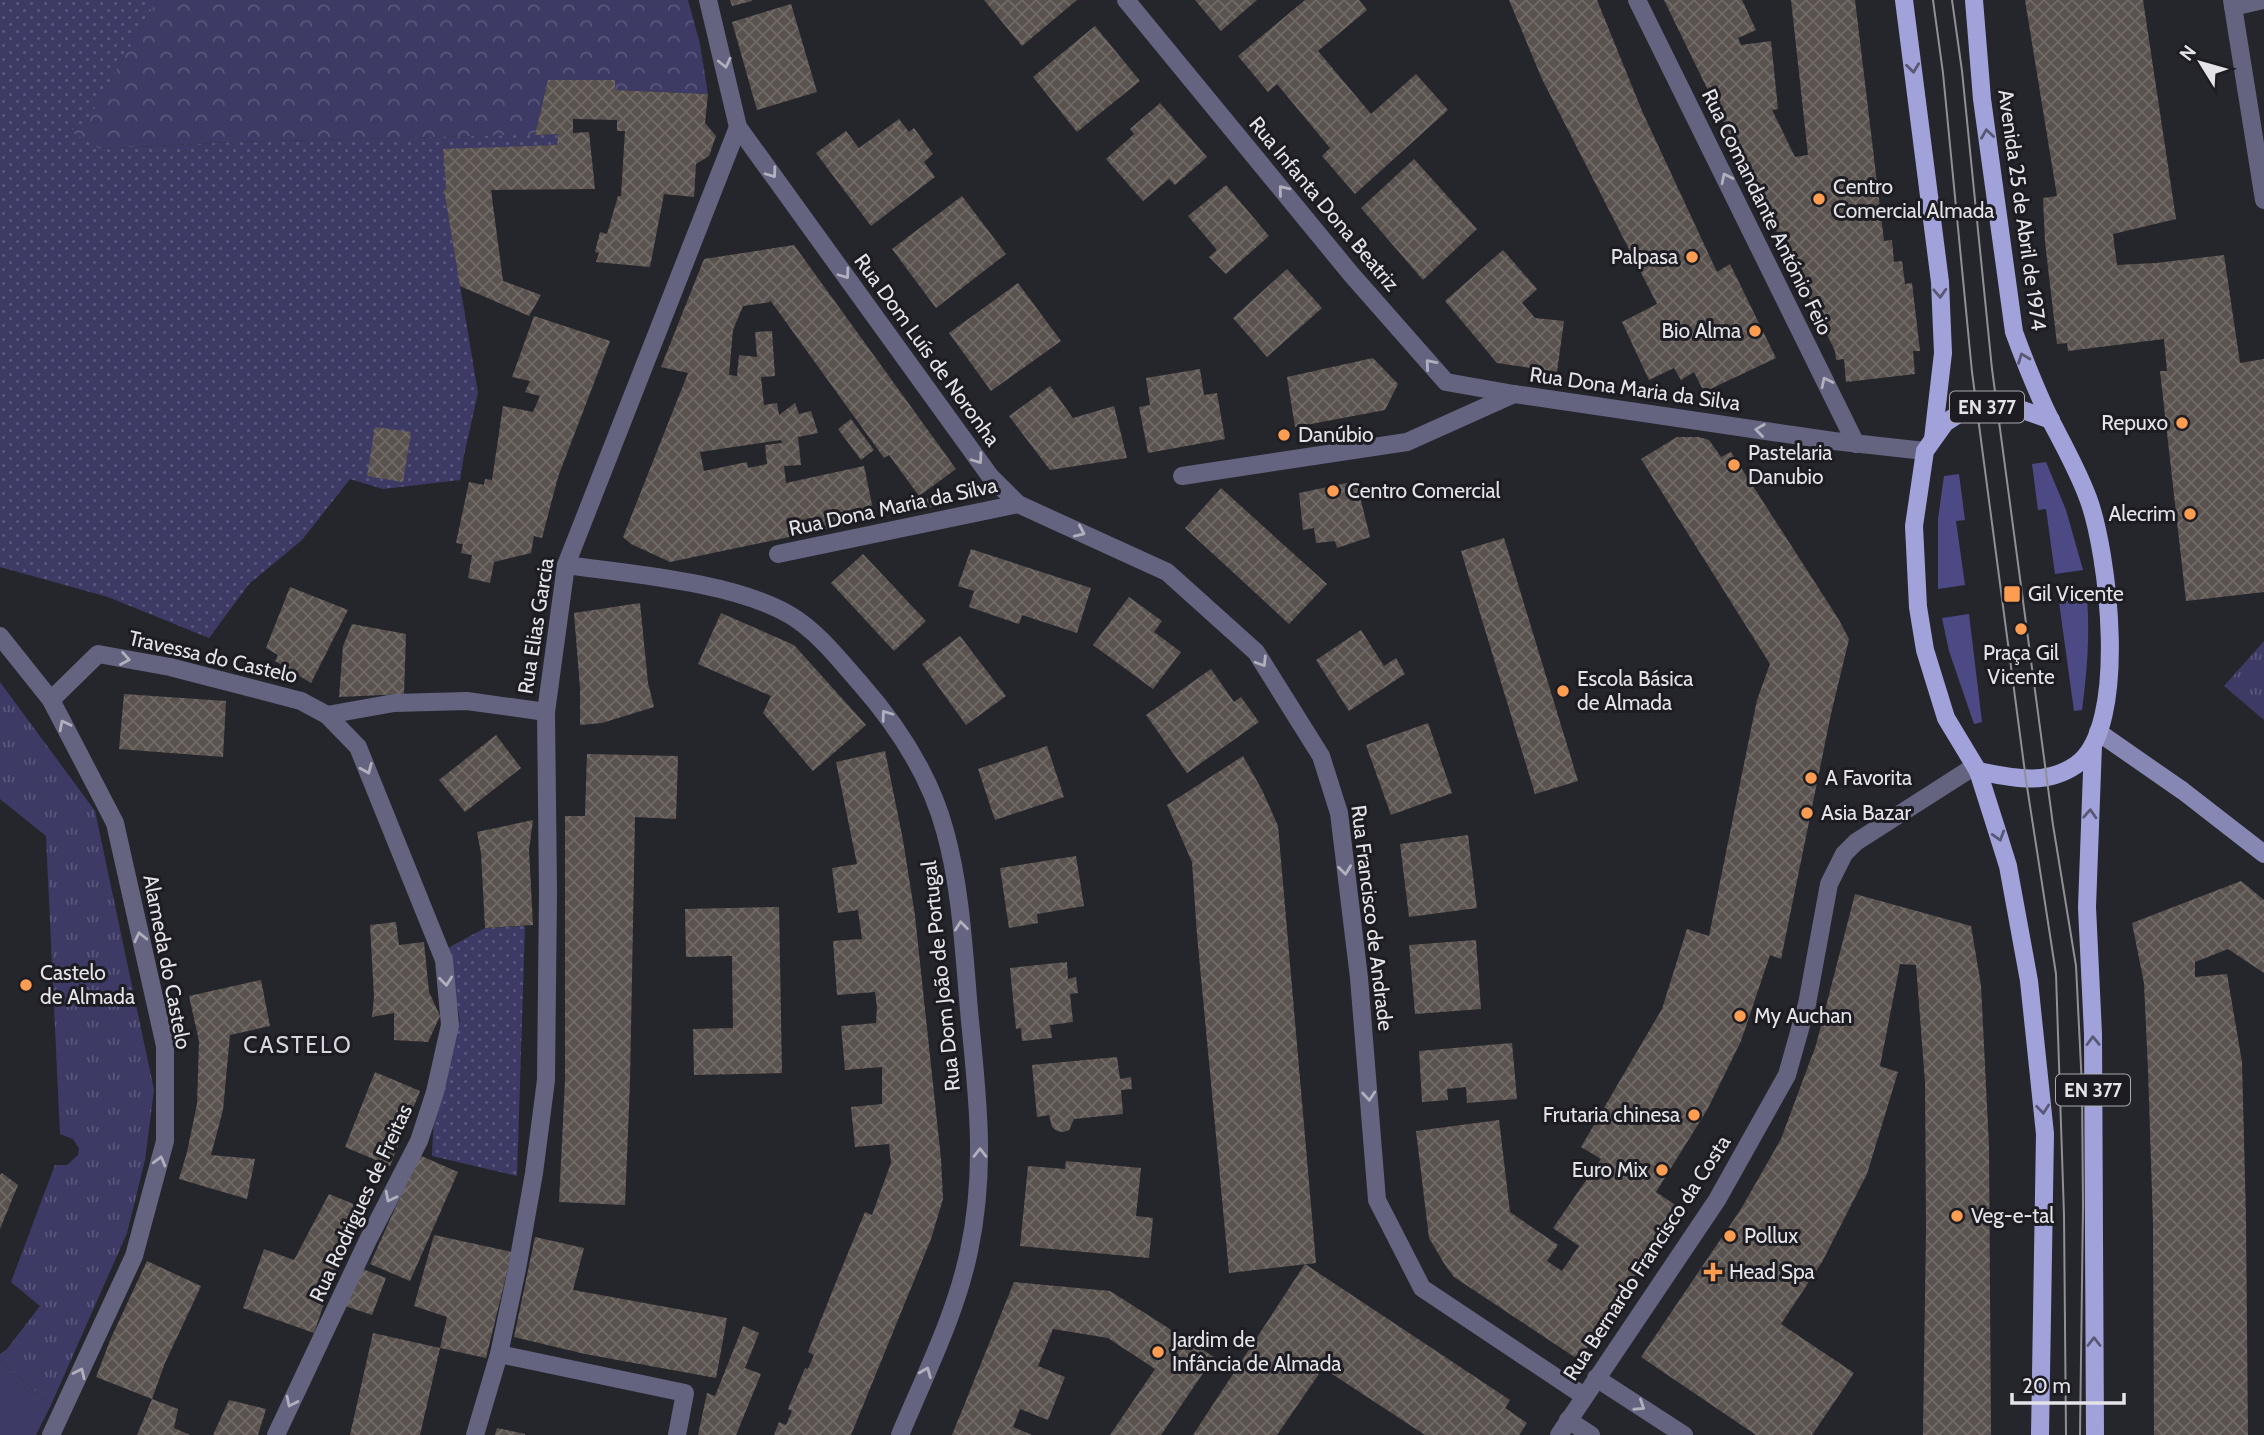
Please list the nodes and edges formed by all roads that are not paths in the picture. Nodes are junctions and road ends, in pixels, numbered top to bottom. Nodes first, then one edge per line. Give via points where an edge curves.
1 (708, 0) edge
2 (1126, 0) edge
3 (1637, 0) edge
4 (1904, 0) edge
5 (1974, 0) edge
6 (2263, 0) edge
7 (2233, 3) edge
8 (738, 127) junction
9 (2264, 200) edge
10 (1514, 394) junction
11 (2051, 420) junction
12 (1856, 444) junction
13 (1929, 445) junction
14 (1182, 476) dead end
15 (1018, 504) junction
16 (778, 554) dead end
17 (566, 565) junction
18 (0, 636) edge
19 (51, 700) junction
20 (546, 712) junction
21 (327, 715) junction
22 (2096, 738) junction
23 (1977, 769) junction
24 (2264, 854) edge
25 (499, 1354) junction
26 (1596, 1378) junction
27 (1584, 1396) junction
28 (1563, 1428) edge
29 (51, 1435) edge
30 (276, 1435) edge
31 (475, 1435) edge
32 (677, 1435) edge
33 (900, 1435) edge
34 (1591, 1435) edge
35 (1684, 1435) edge
36 (2040, 1435) edge
37 (2095, 1435) edge

1 -> 8 street
10 -> 2 street, Rua Infanta Dona Beatriz via 1446,382
12 -> 3 street, Rua Comandante António Feio
4 -> 13 main road, EN 377 via 1940,282 1943,353
11 -> 5 main road, Avenida 25 de Abril de 1974 / EN 377 via 2014,332 1982,99
6 - 7 street
7 - 9 street
8 -> 15 street, Rua Dom Luís de Noronha via 990,475
8 - 17 street, Rua Elias Garcia
12 -> 10 street, Rua Dona Maria da Silva
10 - 14 street, Rua Dona Maria da Silva via 1407,442
11 - 13 main road, EN 377 via 2014,407 1977,408 1945,423
11 - 22 main road, EN 377 via 2089,500 2104,567 2111,640 2108,693
12 - 13 street, Rua Dona Maria da Silva
13 - 23 main road, EN 377 via 1914,526 1917,607 1946,718
15 - 16 street, Rua Dona Maria da Silva
15 -> 27 street, Rua Francisco de Andrade via 1167,572 1256,652 1321,756 1339,813 1359,978 1377,1200 1422,1288
17 - 20 street, Rua Elias Garcia
33 -> 17 street, Rua Dom João de Portugal via 956,1298 969,1252 981,1161 955,874 933,796 907,744 881,707 830,649 795,619 720,590
18 - 19 street, Alameda do Castelo
19 -> 21 street, Travessa do Castelo via 98,654 170,667 301,701
29 -> 19 street, Alameda do Castelo via 134,1256 165,1141 165,1046 115,823
20 - 21 street via 467,701 394,703
20 - 25 street, Rua Elias Garcia via 546,1080 526,1224
21 -> 30 street, Rua Rodrigues de Freitas via 358,747 405,860 444,960 450,1025 419,1141
22 - 23 main road via 2079,763 2047,778 2026,780
22 - 24 main road via 2183,791
37 -> 22 main road, EN 377 via 2093,1034 2087,907
23 - 26 street, Rua Bernardo Francisco da Costa via 1844,854 1829,884 1807,1004 1787,1075 1717,1200
23 -> 36 main road, EN 377 via 2008,866 2020,925 2045,1134
25 - 31 street, Rua Elias Garcia
25 - 32 street via 685,1393
26 - 27 street, Rua Bernardo Francisco da Costa
26 -> 35 street
27 - 28 street, Rua Bernardo Francisco da Costa
28 - 34 street

